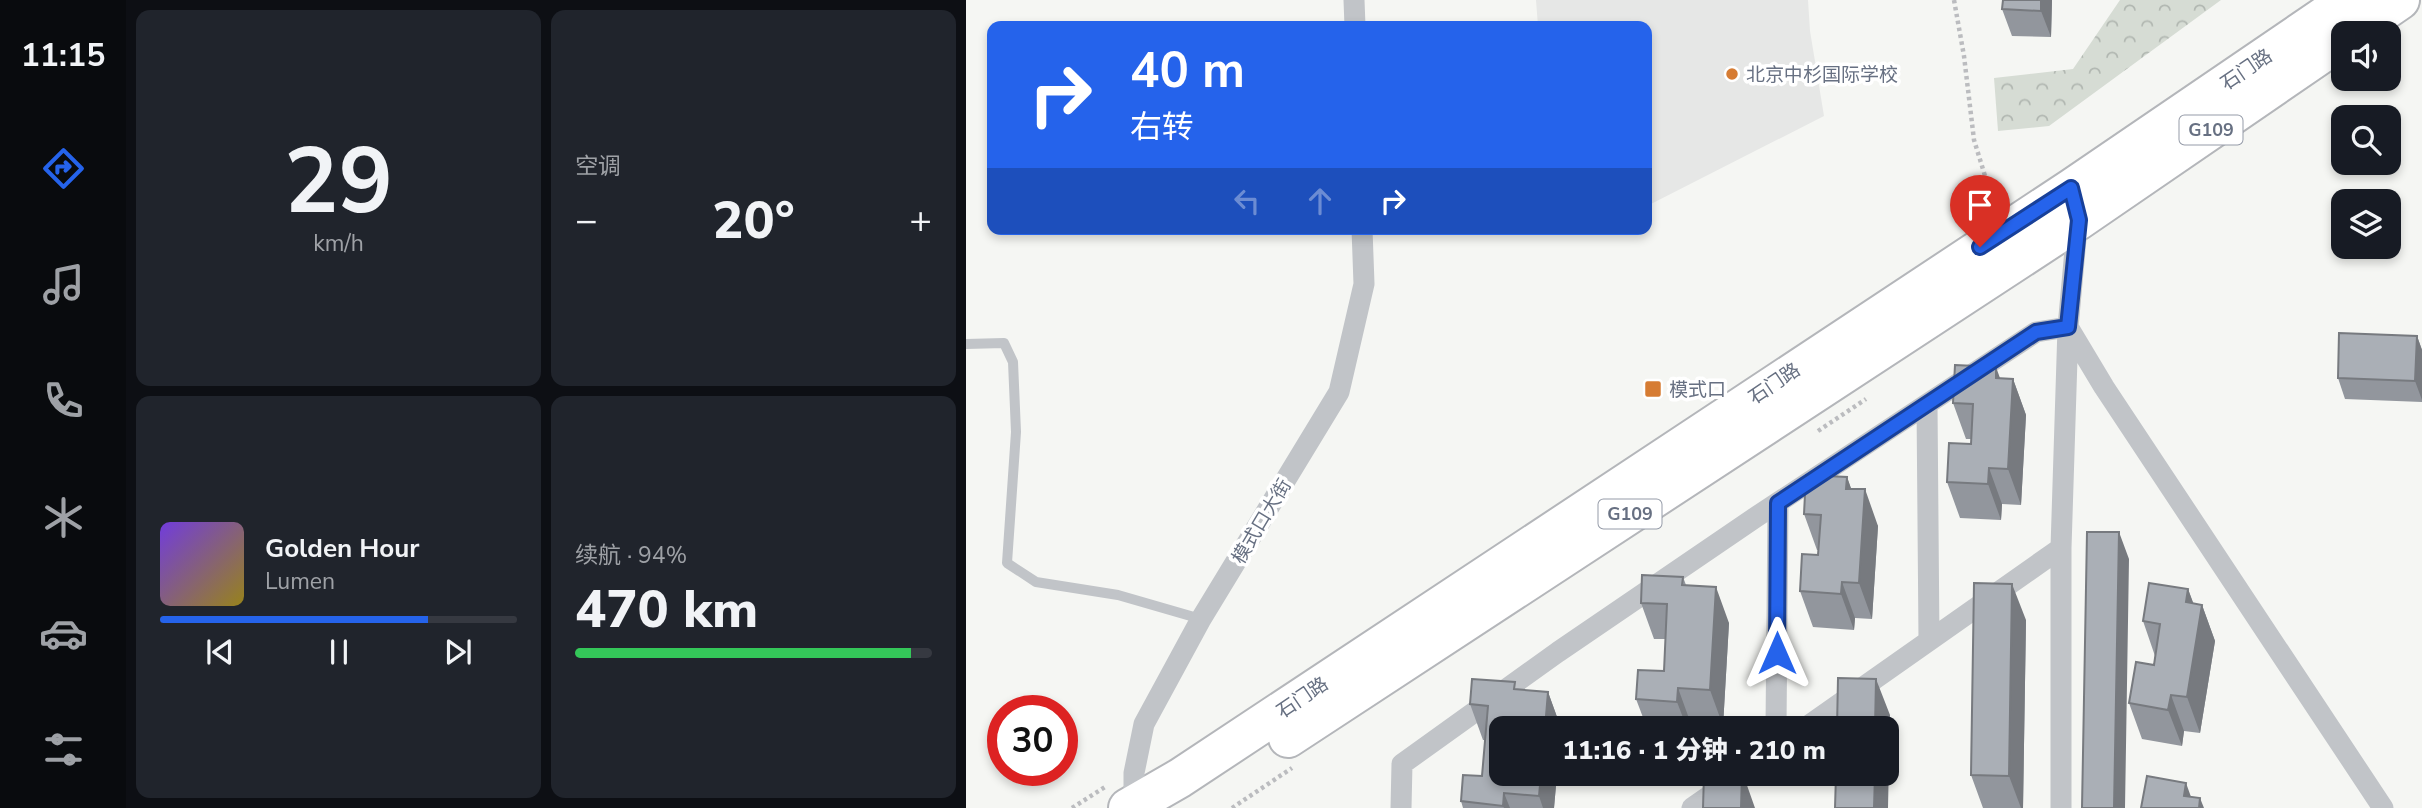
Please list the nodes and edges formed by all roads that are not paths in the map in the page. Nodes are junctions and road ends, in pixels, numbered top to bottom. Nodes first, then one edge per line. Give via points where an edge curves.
1 (1354, 0) edge
2 (2348, 0) edge
3 (2400, 0) edge
4 (1355, 21) edge
5 (2369, 21) edge
6 (2331, 46) edge
7 (2075, 204) junction
8 (1362, 235) edge
9 (2068, 327) junction
10 (966, 344) edge
11 (1927, 404) junction
12 (1778, 503) junction
13 (2061, 548) junction
14 (1201, 619) junction
15 (1929, 641) junction
16 (1776, 716) edge
17 (1822, 716) edge
18 (1724, 786) edge
19 (1131, 806) edge
20 (1181, 808) edge
21 (1401, 808) edge
22 (1692, 808) edge
23 (2061, 808) edge
24 (2383, 808) edge

1 - 4 street
2 - 7 highway, 石门路 / G109
3 - 5 highway
6 - 7 highway, 石门路 / G109
7 - 9 street
7 - 19 highway, 石门路 / G109 via 2003,232 1180,778
7 - 20 highway, 石门路 / G109
8 - 14 street, 模式口大街 via 1364,284 1339,392
9 - 11 street via 2036,332
9 - 13 street
9 - 24 street
10 - 14 lane via 1004,343 1013,362 1016,432 1007,563 1036,582 1118,595
11 - 12 street
11 - 15 street
12 - 16 street
12 - 21 street via 1402,764
13 - 15 street
13 - 23 street
14 - 19 street, 模式口大街 via 1144,724
15 - 17 street
18 - 22 street

